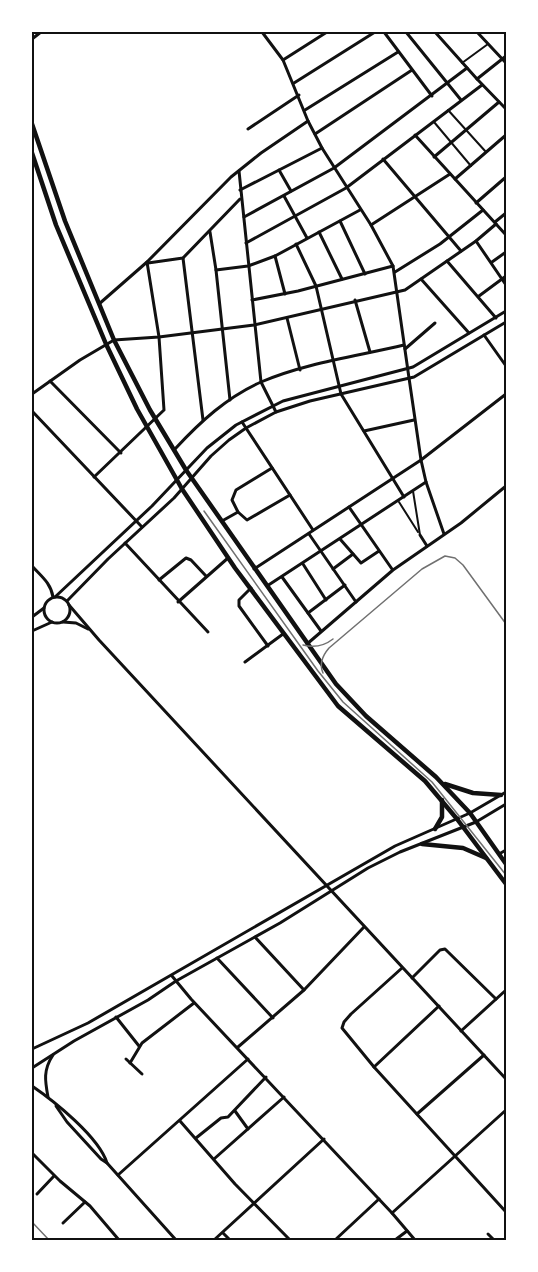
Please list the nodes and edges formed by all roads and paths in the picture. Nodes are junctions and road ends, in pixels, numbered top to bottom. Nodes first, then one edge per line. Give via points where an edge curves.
1 (41, 32) edge
2 (262, 32) edge
3 (327, 32) edge
4 (375, 32) edge
5 (384, 32) edge
6 (406, 32) edge
7 (435, 32) edge
8 (477, 32) edge
9 (32, 39) edge
10 (488, 44) junction
11 (398, 52) junction
12 (505, 58) edge
13 (283, 60) junction
14 (462, 63) junction
15 (507, 63) edge
16 (467, 68) junction
17 (412, 70) junction
18 (477, 79) junction
19 (294, 83) junction
20 (447, 84) junction
21 (482, 85) junction
22 (299, 95) junction
23 (432, 96) junction
24 (461, 100) junction
25 (500, 102) junction
26 (507, 109) edge
27 (305, 110) junction
28 (448, 110) junction
29 (308, 121) junction
30 (433, 122) junction
31 (32, 123) edge
32 (248, 129) dead end
33 (466, 129) junction
34 (315, 134) junction
35 (415, 135) junction
36 (507, 135) edge
37 (451, 142) junction
38 (322, 147) junction
39 (32, 153) edge
40 (486, 153) junction
41 (434, 157) junction
42 (382, 159) junction
43 (471, 166) junction
44 (334, 168) junction
45 (279, 170) junction
46 (239, 171) junction
47 (450, 174) junction
48 (507, 177) edge
49 (455, 180) junction
50 (346, 188) junction
51 (240, 190) junction
52 (291, 192) junction
53 (284, 196) junction
54 (417, 197) junction
55 (240, 198) junction
56 (476, 203) junction
57 (360, 210) junction
58 (483, 210) junction
59 (507, 213) edge
60 (295, 216) junction
61 (244, 217) junction
62 (340, 221) junction
63 (495, 223) junction
64 (371, 225) junction
65 (210, 232) junction
66 (319, 232) junction
67 (450, 236) junction
68 (507, 236) edge
69 (307, 238) junction
70 (476, 241) junction
71 (246, 243) junction
72 (296, 244) junction
73 (461, 251) junction
74 (507, 252) edge
75 (275, 256) junction
76 (183, 258) junction
77 (447, 261) junction
78 (147, 262) junction
79 (492, 262) junction
80 (248, 266) junction
81 (393, 266) junction
82 (216, 270) junction
83 (395, 272) junction
84 (365, 274) junction
85 (507, 276) edge
86 (342, 279) junction
87 (422, 279) junction
88 (502, 279) junction
89 (507, 285) edge
90 (315, 286) junction
91 (398, 291) junction
92 (285, 294) junction
93 (479, 297) junction
94 (252, 300) junction
95 (356, 300) junction
96 (99, 304) junction
97 (321, 309) junction
98 (507, 312) edge
99 (287, 318) junction
100 (496, 318) junction
101 (507, 322) edge
102 (435, 323) dead end
103 (254, 325) junction
104 (223, 329) junction
105 (192, 333) junction
106 (470, 333) junction
107 (484, 335) junction
108 (159, 337) junction
109 (114, 340) junction
110 (106, 344) junction
111 (404, 347) junction
112 (370, 352) junction
113 (333, 361) junction
114 (507, 366) edge
115 (408, 368) junction
116 (300, 370) junction
117 (409, 378) junction
118 (50, 381) junction
119 (261, 382) junction
120 (339, 386) junction
121 (32, 394) edge
122 (341, 394) junction
123 (507, 394) edge
124 (230, 400) junction
125 (273, 406) junction
126 (32, 411) edge
127 (276, 412) junction
128 (155, 420) junction
129 (203, 420) junction
130 (414, 420) junction
131 (242, 422) junction
132 (148, 427) junction
133 (246, 428) junction
134 (364, 431) junction
135 (174, 451) junction
136 (121, 453) junction
137 (421, 460) junction
138 (272, 468) junction
139 (186, 470) junction
140 (94, 477) junction
141 (191, 478) junction
142 (392, 478) junction
143 (177, 480) junction
144 (426, 482) junction
145 (507, 486) edge
146 (182, 489) junction
147 (413, 491) junction
148 (290, 495) junction
149 (404, 496) junction
150 (398, 501) junction
151 (349, 507) junction
152 (238, 512) junction
153 (136, 521) junction
154 (222, 521) junction
155 (362, 525) junction
156 (142, 527) junction
157 (313, 530) junction
158 (309, 534) junction
159 (444, 534) junction
160 (420, 535) junction
161 (340, 538) junction
162 (125, 543) junction
163 (427, 546) junction
164 (379, 551) junction
165 (321, 552) junction
166 (353, 554) junction
167 (228, 558) junction
168 (303, 564) junction
169 (32, 566) edge
170 (254, 569) junction
171 (333, 569) junction
172 (393, 570) junction
173 (207, 576) junction
174 (282, 577) junction
175 (159, 580) junction
176 (345, 585) junction
177 (267, 587) junction
178 (251, 588) junction
179 (54, 597) junction
180 (326, 600) junction
181 (178, 602) junction
182 (356, 602) junction
183 (68, 603) junction
184 (44, 608) junction
185 (308, 613) junction
186 (32, 617) edge
187 (53, 622) junction
188 (60, 622) junction
189 (89, 630) junction
190 (32, 631) edge
191 (321, 631) junction
192 (208, 632) dead end
193 (284, 633) junction
194 (307, 644) junction
195 (268, 646) junction
196 (244, 662) dead end
197 (442, 783) junction
198 (507, 792) edge
199 (501, 795) junction
200 (442, 801) junction
201 (507, 804) edge
202 (470, 813) junction
203 (457, 819) junction
204 (476, 822) junction
205 (463, 827) junction
206 (435, 829) junction
207 (423, 844) junction
208 (507, 850) edge
209 (499, 854) junction
210 (488, 860) junction
211 (507, 864) edge
212 (507, 884) edge
213 (327, 886) junction
214 (331, 891) junction
215 (364, 927) junction
216 (255, 937) junction
217 (217, 958) junction
218 (402, 968) junction
219 (172, 976) junction
220 (412, 978) junction
221 (176, 981) junction
222 (304, 990) junction
223 (507, 990) edge
224 (496, 999) junction
225 (195, 1003) junction
226 (439, 1006) junction
227 (116, 1017) junction
228 (273, 1018) junction
229 (461, 1031) junction
230 (139, 1046) junction
231 (238, 1047) junction
232 (32, 1049) edge
233 (54, 1053) junction
234 (484, 1055) junction
235 (126, 1059) dead end
236 (248, 1059) junction
237 (130, 1063) junction
238 (374, 1067) junction
239 (32, 1068) edge
240 (142, 1074) dead end
241 (266, 1077) junction
242 (507, 1079) edge
243 (32, 1086) edge
244 (284, 1097) junction
245 (49, 1099) junction
246 (56, 1106) junction
247 (507, 1110) edge
248 (235, 1111) junction
249 (417, 1114) junction
250 (180, 1121) junction
251 (248, 1129) junction
252 (195, 1138) junction
253 (324, 1139) junction
254 (32, 1153) edge
255 (456, 1157) junction
256 (214, 1159) junction
257 (107, 1163) junction
258 (118, 1175) junction
259 (54, 1176) junction
260 (37, 1194) dead end
261 (379, 1200) junction
262 (85, 1202) junction
263 (254, 1203) junction
264 (507, 1212) edge
265 (392, 1213) junction
266 (63, 1223) dead end
267 (223, 1232) junction
268 (407, 1232) junction
269 (488, 1234) dead end
270 (119, 1240) edge
271 (176, 1240) edge
272 (214, 1240) edge
273 (230, 1240) edge
274 (290, 1240) edge
275 (335, 1240) edge
276 (395, 1240) edge
277 (415, 1240) edge
278 (494, 1240) edge

1 - 9 street
2 - 13 street
3 - 13 street
4 - 19 street
5 - 11 street
6 - 20 street
7 - 14 street
8 - 10 street
10 - 12 street
10 - 14 street
11 - 17 street
11 - 27 street
12 - 15 street
12 - 18 street
13 - 19 street
14 - 16 street
16 - 18 street
16 - 20 street
17 - 23 street
17 - 34 street
18 - 21 street
19 - 22 street
20 - 23 street
20 - 24 street
21 - 24 street
21 - 25 street
22 - 27 street
22 - 32 street
23 - 44 street
24 - 28 street
25 - 26 street
25 - 33 street
27 - 29 street
28 - 30 street
28 - 33 street
29 - 34 street
29 - 46 street
30 - 35 street
30 - 37 street
31 - 96 main road via 55,195
33 - 37 street
33 - 40 street
34 - 38 street
35 - 41 street
35 - 42 street
36 - 40 street
37 - 41 street
37 - 43 street
38 - 44 street
38 - 45 street
39 - 110 main road via 56,225
40 - 43 street
41 - 47 street
42 - 50 street
42 - 54 street
43 - 49 street
44 - 50 street
44 - 52 street
45 - 51 street
45 - 52 street
46 - 51 street
46 - 78 street
47 - 49 street
47 - 54 street
48 - 56 street
49 - 56 street
50 - 57 street
50 - 60 street
51 - 55 street
52 - 53 street
53 - 60 street
53 - 61 street
54 - 64 street
54 - 67 street
55 - 61 street
55 - 65 street
56 - 58 street
57 - 62 street
57 - 64 street
58 - 63 street
58 - 67 street
59 - 63 street
60 - 69 street
60 - 71 street
61 - 71 street
62 - 66 street
62 - 84 street
63 - 68 street
63 - 70 street
64 - 81 street
65 - 76 street
65 - 82 street
66 - 69 street
66 - 86 street
67 - 73 street
67 - 83 street
69 - 72 street
70 - 73 street
70 - 79 street
71 - 80 street
72 - 75 street
72 - 90 street
73 - 77 street
74 - 79 street
75 - 80 street
75 - 92 street
76 - 78 street
76 - 105 street
77 - 87 street
77 - 93 street
78 - 96 street
78 - 108 street
79 - 88 street
80 - 82 street
80 - 94 street
81 - 83 street
81 - 84 street
82 - 104 street
83 - 91 street
84 - 86 street
85 - 88 street
86 - 90 street
87 - 91 street
87 - 106 street
88 - 89 street
88 - 93 street
90 - 92 street
90 - 97 street
91 - 95 street
91 - 111 street
92 - 94 street
93 - 100 street
94 - 103 street
95 - 97 street
95 - 112 street
96 - 109 main road
97 - 99 street
97 - 113 street
98 - 100 street
99 - 103 street
99 - 116 street
100 - 106 street
101 - 107 street
102 - 111 street
103 - 104 street
103 - 119 street
104 - 105 street
104 - 124 street
105 - 108 street
105 - 129 street
106 - 115 street
107 - 114 street
107 - 117 street
108 - 109 street
108 - 128 street via 165,407
109 - 110 street
109 - 128 main road
110 - 118 street
110 - 132 main road
111 - 112 street
111 - 115 street
112 - 113 street
113 - 116 street
113 - 120 street
115 - 117 street
115 - 120 street
116 - 119 street
117 - 122 street
117 - 130 street
118 - 121 street
118 - 136 street
119 - 124 street
119 - 125 street
120 - 122 street
120 - 125 street
122 - 127 street
122 - 134 street
123 - 137 street
124 - 129 street
125 - 127 street
125 - 131 street
126 - 140 street
127 - 133 street
128 - 132 street
128 - 135 main road
129 - 135 street
130 - 134 street
130 - 137 street
131 - 133 street
131 - 139 street
132 - 136 street
132 - 143 main road
133 - 138 street
133 - 141 street
134 - 142 street
135 - 139 main road
136 - 140 street
137 - 142 street
137 - 144 street
138 - 148 street
138 - 152 street via 234,492 232,500
139 - 141 main road
139 - 143 street
140 - 153 street
141 - 146 street
141 - 154 main road
142 - 149 street
142 - 151 street
143 - 146 main road
143 - 153 street
144 - 147 street
144 - 159 street
145 - 159 street
146 - 156 street
146 - 167 main road
147 - 149 street
147 - 160 street
148 - 152 street via 247,520
148 - 157 street
149 - 150 street
150 - 155 street
150 - 160 street
151 - 155 street
151 - 157 street
152 - 154 street
153 - 156 street
153 - 179 street
154 - 170 main road
155 - 161 street
155 - 164 street
156 - 162 street
157 - 158 street
158 - 165 street
158 - 170 street
159 - 163 street
160 - 163 street
161 - 165 street
161 - 166 street
162 - 175 street
162 - 183 street
163 - 172 street
164 - 166 street via 361,563
164 - 172 street
165 - 168 street
165 - 171 street
166 - 171 street
167 - 173 street
167 - 178 main road
168 - 174 street
168 - 180 street
169 - 179 street
170 - 177 main road
171 - 176 street
172 - 182 street
173 - 175 street via 186,558
173 - 181 street
174 - 177 street
174 - 185 street
175 - 181 street
176 - 180 street
176 - 182 street
177 - 194 main road
178 - 193 main road
178 - 195 street via 238,606
179 - 183 street
179 - 184 street
180 - 185 street
181 - 192 street
182 - 191 street
183 - 188 street via 68,615
183 - 189 street
184 - 186 street
184 - 187 street via 45,616
185 - 191 street
187 - 188 street
187 - 190 street
188 - 189 street via 76,623
189 - 213 street
191 - 194 street
193 - 195 street
193 - 200 main road via 345,714
194 - 197 main road via 348,699
195 - 196 street
197 - 199 main road via 473,793
197 - 202 main road
198 - 199 street
199 - 202 street
200 - 203 main road
200 - 206 main road via 442,818
201 - 204 street
202 - 203 street
202 - 204 main road
203 - 205 main road
203 - 206 street
204 - 205 street
204 - 209 main road
205 - 207 street
205 - 210 main road
206 - 213 street via 395,846
207 - 210 main road via 463,848
207 - 214 street via 382,861
208 - 209 street
209 - 211 main road
210 - 212 main road
213 - 214 street
213 - 219 street
214 - 215 street
214 - 216 street
215 - 218 street
215 - 222 street
216 - 217 street
216 - 222 street
217 - 221 street
217 - 228 street
218 - 220 street
218 - 238 street via 343,1024 343,1030
219 - 221 street
219 - 232 street
220 - 224 street via 445,949
220 - 226 street
221 - 225 street
221 - 227 street
222 - 228 street
223 - 224 street
224 - 229 street
225 - 230 street
225 - 231 street
226 - 229 street
226 - 238 street
227 - 230 street
227 - 233 street
228 - 231 street
229 - 234 street
230 - 237 street
231 - 236 street
233 - 239 street
233 - 245 street via 45,1074
234 - 242 street
234 - 249 street
235 - 237 street
236 - 241 street
236 - 250 street
237 - 240 street
238 - 249 street
241 - 244 street
241 - 248 street
243 - 245 street
244 - 251 street
244 - 253 street
245 - 246 street
246 - 257 street
246 - 257 street via 97,1145
247 - 255 street
248 - 251 street
248 - 252 street
249 - 255 street
250 - 252 street
250 - 258 street
251 - 256 street
252 - 256 street
253 - 261 street
253 - 263 street
254 - 259 street
255 - 264 street
255 - 265 street
256 - 263 street
257 - 258 street
258 - 271 street
259 - 260 street
259 - 262 street
261 - 265 street
261 - 275 street
262 - 266 street
262 - 270 street
263 - 267 street
263 - 274 street
265 - 268 street
267 - 272 street
267 - 273 street
268 - 276 street
268 - 277 street
269 - 278 street

